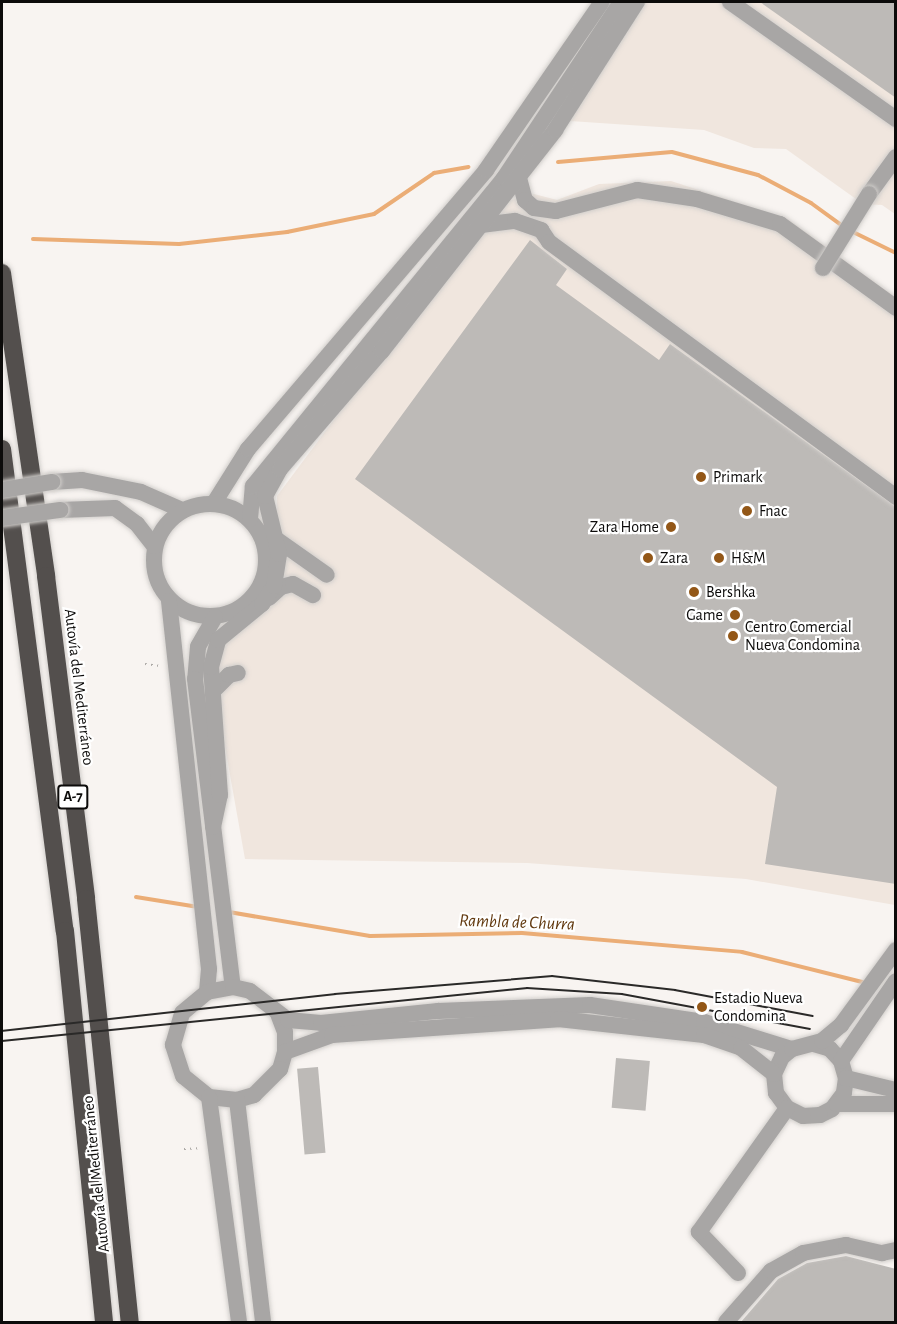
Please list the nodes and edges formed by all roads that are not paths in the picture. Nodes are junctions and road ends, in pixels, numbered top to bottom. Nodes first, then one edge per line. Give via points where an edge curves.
1 (602, 2) edge
2 (621, 2) edge
3 (637, 2) edge
4 (730, 2) edge
5 (896, 119) edge
6 (896, 157) edge
7 (519, 178) junction
8 (482, 225) junction
9 (459, 251) junction
10 (823, 268) dead end
11 (2, 273) edge
12 (896, 308) edge
13 (395, 310) junction
14 (2, 449) edge
15 (2, 490) edge
16 (896, 497) edge
17 (214, 503) junction
18 (182, 510) junction
19 (2, 518) edge
20 (250, 519) junction
21 (276, 539) junction
22 (154, 546) junction
23 (327, 575) dead end
24 (313, 595) dead end
25 (169, 601) junction
26 (262, 604) junction
27 (215, 617) junction
28 (238, 673) dead end
29 (213, 691) junction
30 (213, 827) junction
31 (896, 950) edge
32 (896, 981) edge
33 (232, 987) junction
34 (207, 992) junction
35 (278, 1014) junction
36 (814, 1044) junction
37 (792, 1048) junction
38 (285, 1052) junction
39 (841, 1061) junction
40 (774, 1074) junction
41 (846, 1078) junction
42 (896, 1090) edge
43 (208, 1097) junction
44 (237, 1100) junction
45 (837, 1104) junction
46 (896, 1104) edge
47 (786, 1108) junction
48 (896, 1250) edge
49 (738, 1273) dead end
50 (104, 1323) edge
51 (130, 1323) edge
52 (239, 1323) edge
53 (263, 1323) edge
54 (726, 1323) edge

1 - 17 street via 486,170 248,449
2 - 13 street via 504,178
3 - 7 street via 555,130
4 - 5 street
6 - 10 street, bridge
7 - 8 street
7 - 12 street via 525,200 534,208 556,211 637,190 697,199 780,224
8 - 9 street
8 - 16 street via 515,221 542,230 549,242
9 - 13 street
9 - 21 street via 382,351 280,469 265,496
11 - 51 highway, Autovía del Mediterráneo / A-7 via 46,576 86,899
13 - 20 street via 253,486
14 - 50 highway, Autovía del Mediterráneo / A-7 via 65,931
15 - 18 street, bridge via 82,480 141,492
17 - 18 street
17 - 20 street via 233,508
18 - 22 street via 164,525
19 - 22 street, bridge via 115,508 137,524
20 - 27 street via 266,552 262,579 248,602
21 - 23 street
21 - 26 street via 279,554 274,586
22 - 25 street via 153,566
24 - 26 street via 293,585 281,587
25 - 27 street via 199,616
25 - 34 street via 209,969
26 - 29 street via 218,640 211,667
27 - 30 street via 198,647 195,679
28 - 29 street via 229,675
29 - 30 street via 220,795
30 - 33 street
31 - 36 street via 841,1025
32 - 39 street
33 - 34 street
33 - 35 street via 250,991
34 - 43 street via 182,1013 172,1045 183,1076
35 - 37 street via 288,1020 321,1023 459,1010 590,1005 704,1022
35 - 38 street via 285,1032
36 - 37 street
36 - 39 street via 830,1049
37 - 40 street via 782,1057
38 - 40 street via 332,1035 558,1019 704,1035 741,1048
38 - 44 street via 280,1069 269,1084
39 - 41 street
40 - 47 street via 776,1093
41 - 42 street
41 - 45 street
43 - 44 street
43 - 52 street
44 - 53 street
45 - 46 street
45 - 47 street via 820,1115 803,1116
47 - 49 street via 699,1232
48 - 54 street via 882,1253 846,1245 803,1253 771,1272

